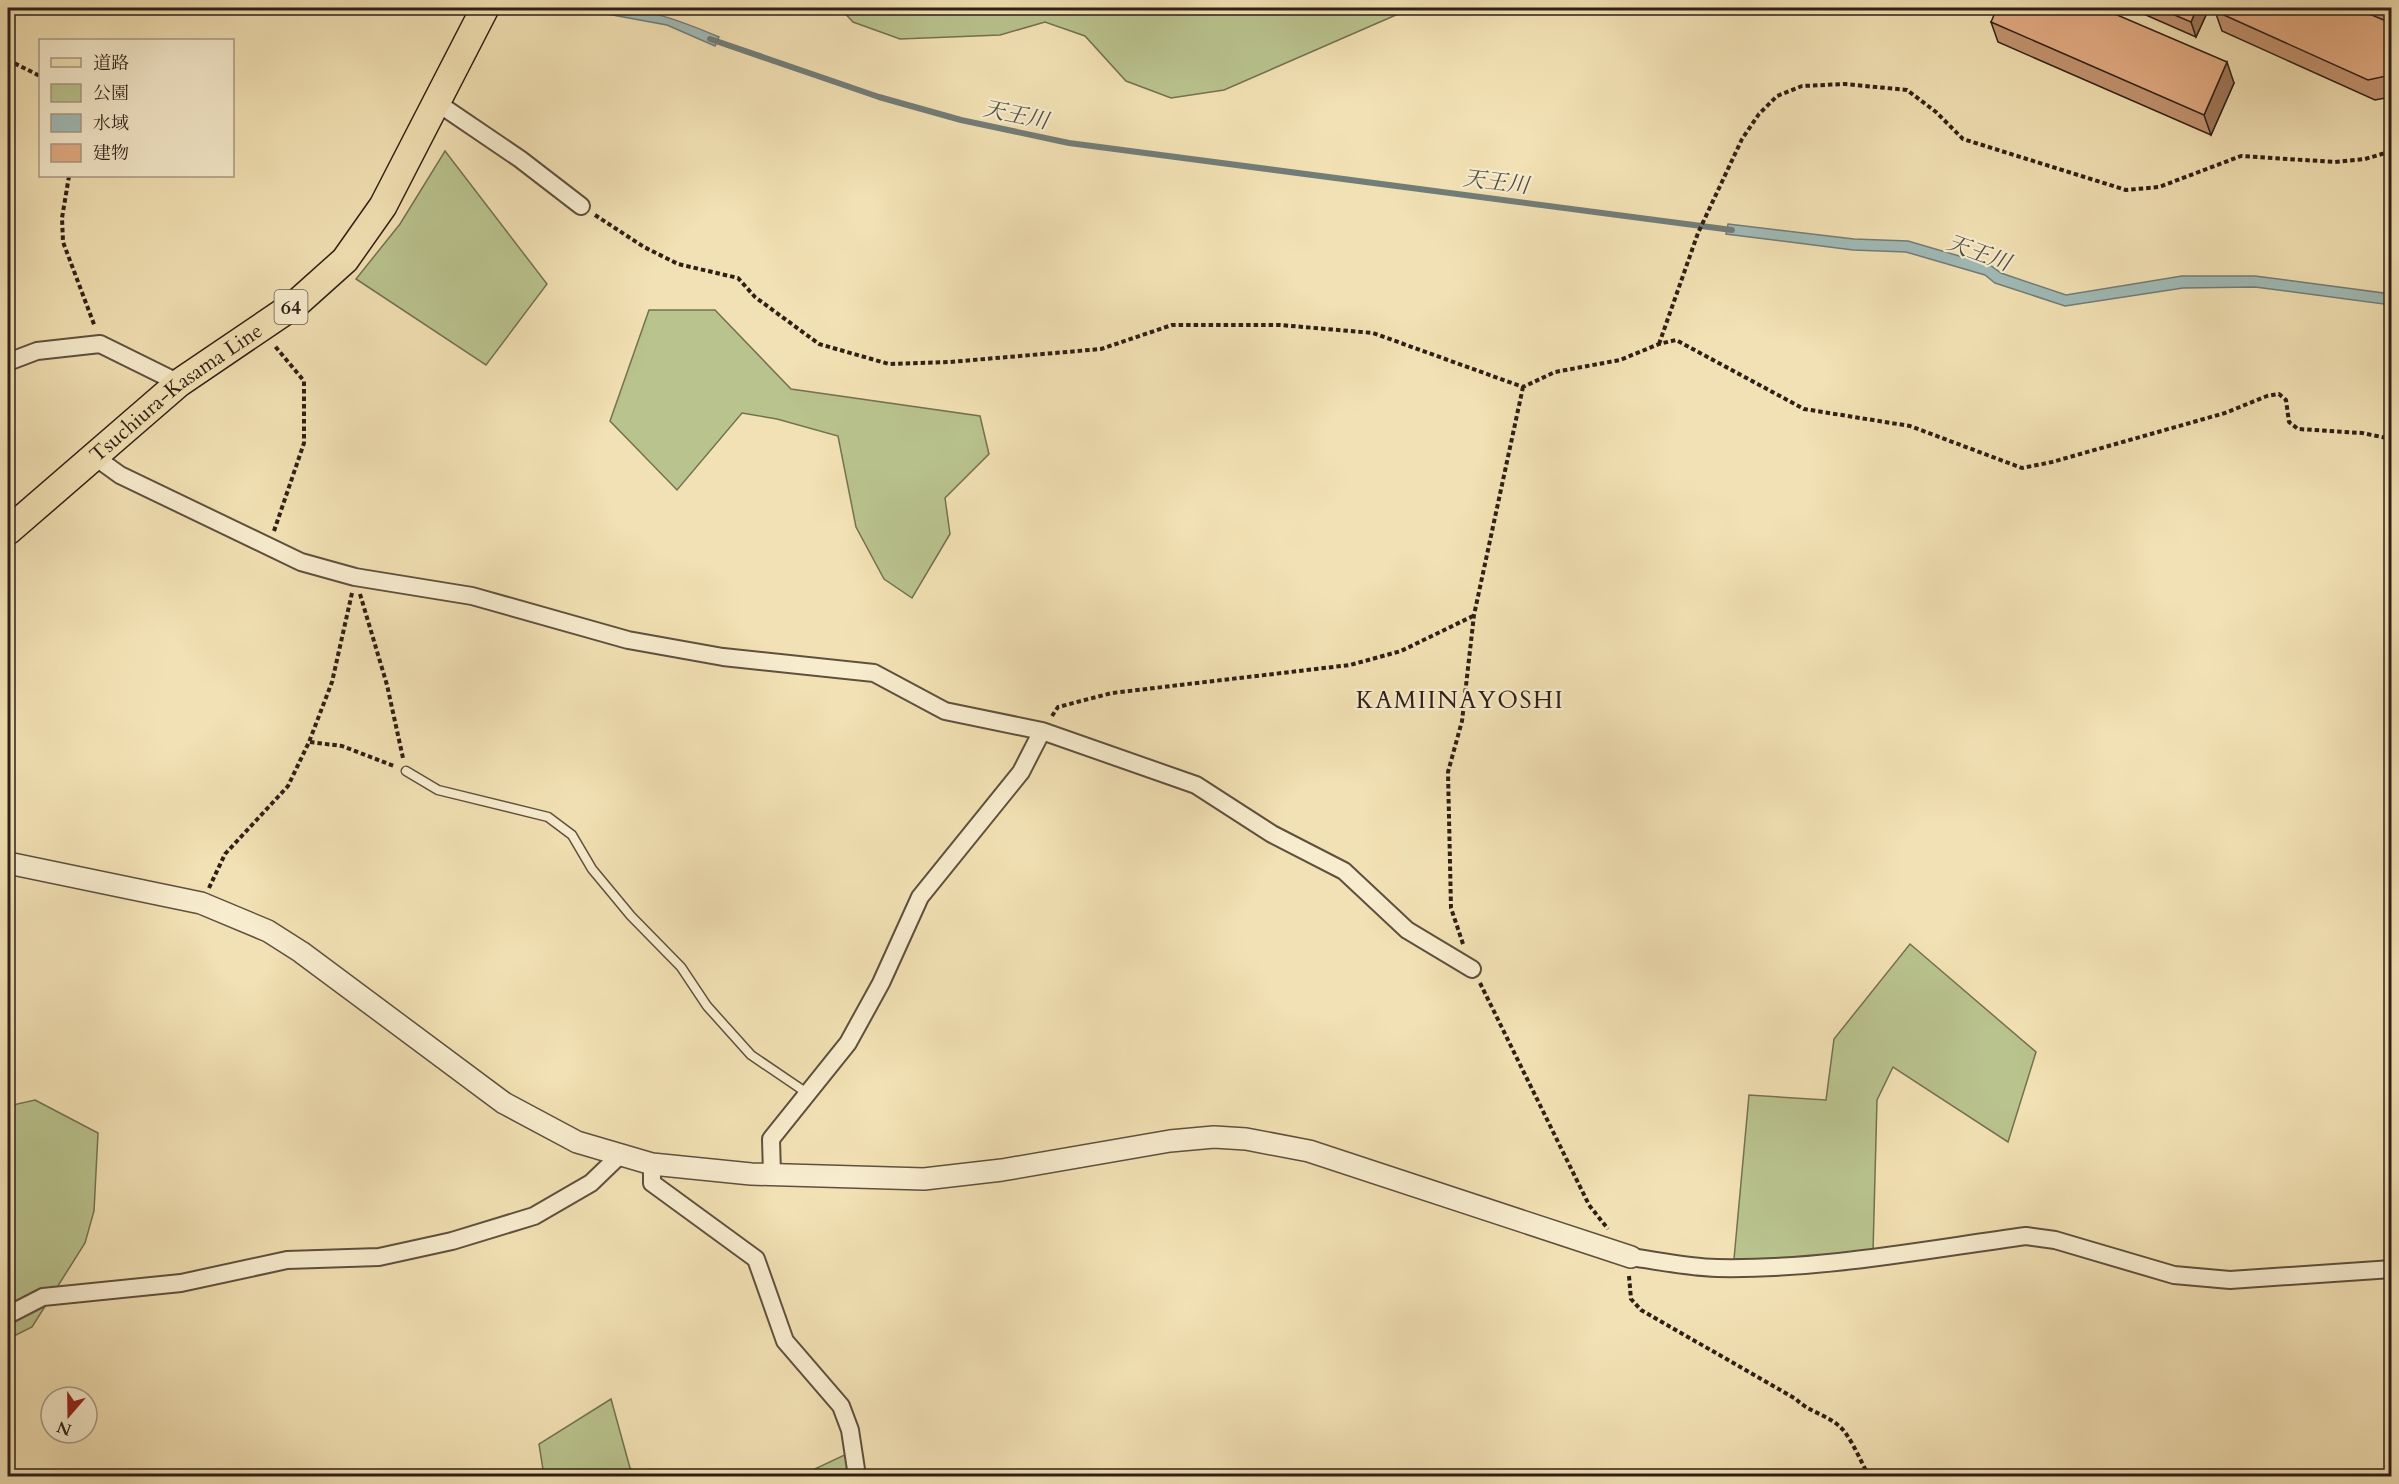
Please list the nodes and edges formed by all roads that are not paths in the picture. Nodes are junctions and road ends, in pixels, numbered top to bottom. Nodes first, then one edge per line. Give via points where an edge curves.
1 (485, 8) edge
2 (436, 102) junction
3 (581, 206) road end
4 (8, 362) edge
5 (179, 383) junction
6 (94, 457) junction
7 (8, 531) edge
8 (1042, 731) junction
9 (406, 771) road end
10 (8, 863) edge
11 (1472, 969) road end
12 (807, 1093) junction
13 (619, 1156) junction
14 (652, 1164) junction
15 (772, 1174) junction
16 (1630, 1257) joint
17 (2391, 1269) edge
18 (8, 1315) edge
19 (857, 1476) edge

1 - 2 main road, Tsuchiura-Kasama Line / 64
2 - 3 street
2 - 5 main road, Tsuchiura-Kasama Line / 64 via 383,206 364,236 324,282
4 - 5 street via 36,351 100,344
5 - 6 main road, Tsuchiura-Kasama Line / 64
6 - 7 main road, Tsuchiura-Kasama Line / 64
6 - 8 street via 120,474 301,562 355,577 472,596 628,640 723,657 874,673 945,711
8 - 11 street via 1196,785 1272,834 1344,871 1407,930
8 - 12 street via 1021,772 920,897 881,983 848,1043
9 - 12 lane via 438,790 548,817 572,835 592,869 681,967 707,1006 751,1055
10 - 13 street via 201,903 268,931 514,1108 577,1142
12 - 15 street via 771,1139
13 - 14 street
13 - 18 street via 591,1183 534,1216 452,1241 379,1257 288,1260 181,1283 43,1297
14 - 15 street
14 - 19 street via 652,1182 756,1259 785,1341 841,1406 850,1430
15 - 16 street via 924,1179 1002,1170 1170,1141 1246,1139 1309,1150
16 - 17 street via 1714,1268 1770,1268 1821,1265 2026,1236 2055,1240 2174,1275 2230,1280

